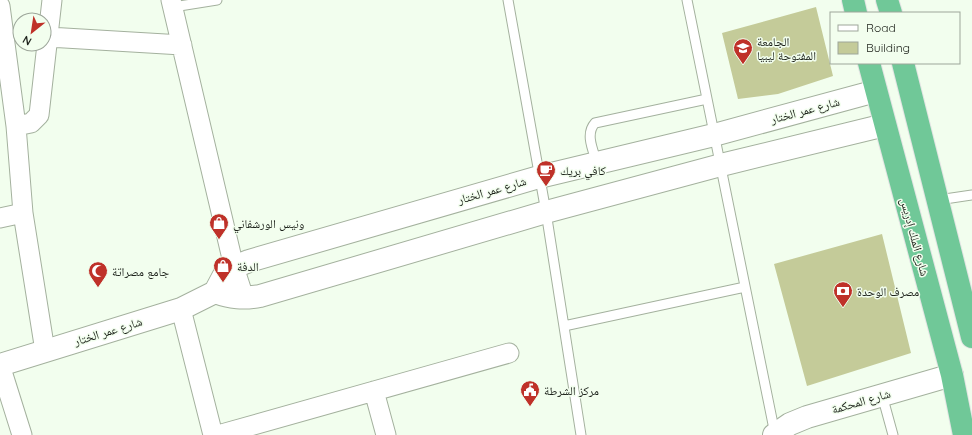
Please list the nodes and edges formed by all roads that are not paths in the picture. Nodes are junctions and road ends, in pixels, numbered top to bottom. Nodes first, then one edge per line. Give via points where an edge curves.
1 (52, 0) edge
2 (217, 0) edge
3 (508, 0) edge
4 (687, 0) edge
5 (853, 0) edge
6 (887, 0) edge
7 (172, 4) edge
8 (0, 6) edge
9 (51, 12) edge
10 (856, 12) edge
11 (890, 12) edge
12 (52, 37) edge
13 (182, 45) junction
14 (46, 52) edge
15 (869, 64) edge
16 (903, 64) edge
17 (876, 91) junction
18 (707, 99) junction
19 (885, 125) junction
20 (16, 126) junction
21 (714, 135) junction
22 (597, 163) junction
23 (720, 165) junction
24 (539, 177) junction
25 (972, 195) edge
26 (938, 200) junction
27 (546, 212) junction
28 (23, 213) junction
29 (0, 218) edge
30 (234, 267) junction
31 (745, 287) junction
32 (215, 292) junction
33 (244, 298) junction
34 (181, 309) junction
35 (564, 326) junction
36 (972, 337) edge
37 (46, 351) junction
38 (509, 354) dead end
39 (0, 366) edge
40 (952, 375) junction
41 (374, 391) junction
42 (882, 395) junction
43 (22, 435) edge
44 (213, 435) edge
45 (218, 435) edge
46 (386, 435) edge
47 (581, 435) edge
48 (773, 435) edge
49 (893, 435) edge
50 (964, 435) edge

1 - 9 street
2 - 7 lane
3 - 24 lane
4 - 18 lane
5 - 10 highway
6 - 11 highway
7 - 13 street
8 - 20 street
12 - 13 street
13 - 30 street
14 - 20 street via 39,115 31,123
15 - 17 highway, شارع الملك إدريس
16 - 26 highway
17 - 19 highway, شارع الملك إدريس
17 - 21 street, شارع عمر الختار
18 - 21 lane
18 - 22 lane via 595,123 590,136
19 - 23 street
19 - 40 highway, شارع الملك إدريس
20 - 28 street
21 - 22 street, شارع عمر الختار
21 - 23 lane
22 - 24 street, شارع عمر الختار
23 - 27 street
23 - 31 lane
24 - 27 lane
24 - 30 street, شارع عمر الختار via 256,258
25 - 26 lane
26 - 36 highway
27 - 33 street via 260,296
27 - 35 lane
28 - 29 street
28 - 37 street
30 - 32 street, شارع عمر الختار via 224,275
30 - 33 street
31 - 35 lane
31 - 48 lane
32 - 33 street via 229,297
32 - 34 street, شارع عمر الختار
34 - 37 street, شارع عمر الختار
34 - 44 street
35 - 47 lane
37 - 39 street, شارع عمر الختار
38 - 41 street
39 - 43 street
40 - 42 street, شارع المحكمة
40 - 50 highway, شارع الملك إدريس
41 - 45 street
41 - 46 street
42 - 48 street, شارع المحكمة via 807,417
42 - 49 lane

